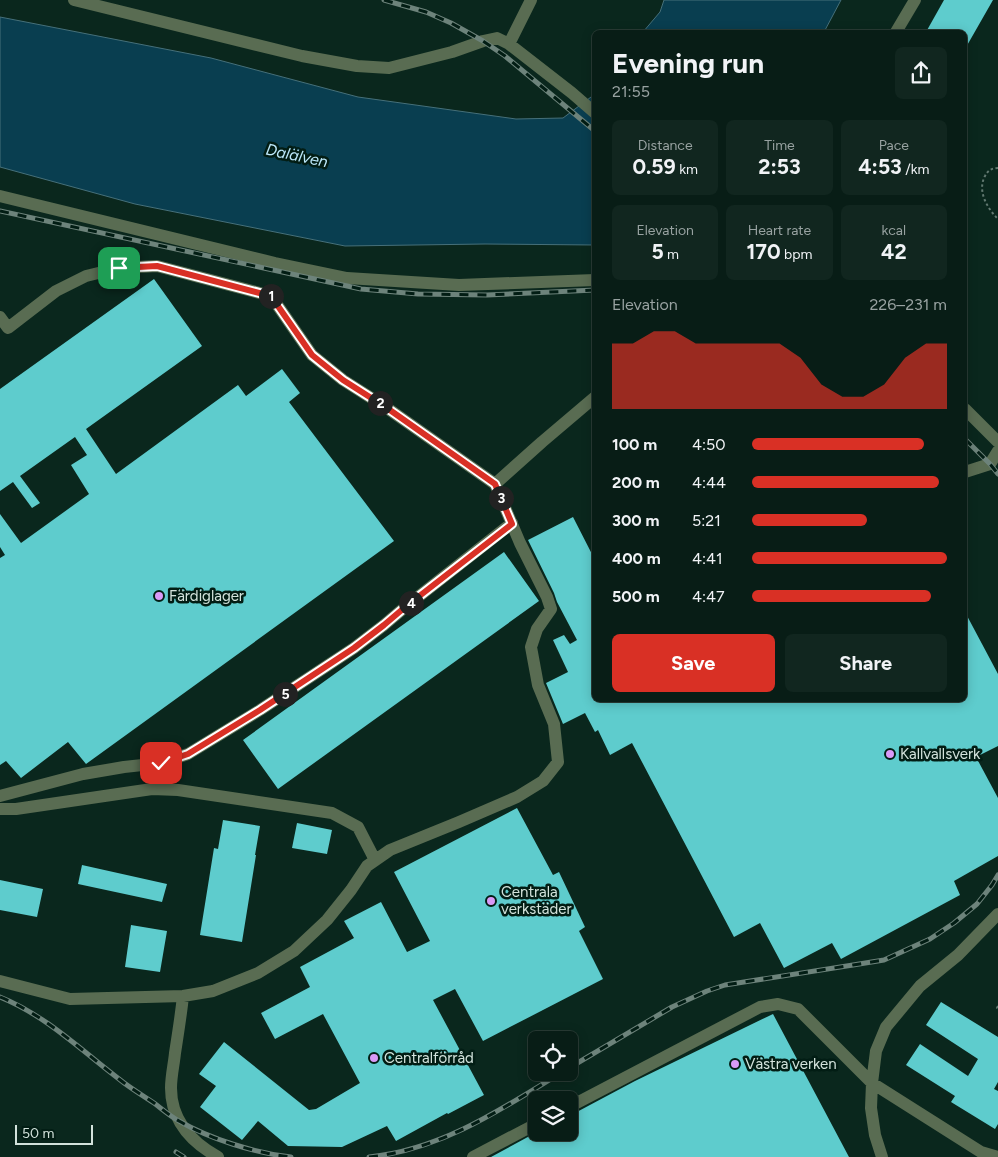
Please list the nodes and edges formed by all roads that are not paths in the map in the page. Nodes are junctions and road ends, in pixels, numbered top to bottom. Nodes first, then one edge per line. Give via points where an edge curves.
1 (74, 0) edge
2 (531, 0) edge
3 (915, 0) edge
4 (897, 30) edge
5 (509, 44) junction
6 (592, 110) edge
7 (0, 196) edge
8 (592, 280) edge
9 (0, 317) edge
10 (592, 400) edge
11 (967, 411) edge
12 (998, 442) edge
13 (998, 452) edge
14 (967, 471) edge
15 (495, 484) junction
16 (512, 524) junction
17 (0, 796) edge
18 (0, 809) edge
19 (375, 860) junction
20 (998, 914) edge
21 (0, 981) edge
22 (183, 996) junction
23 (872, 1083) junction
24 (578, 1102) edge
25 (528, 1128) edge
26 (218, 1157) edge
27 (473, 1157) edge
28 (882, 1157) edge
29 (998, 1157) edge

1 - 5 lane via 302,56 357,66 389,68 497,38
2 - 5 lane
3 - 4 lane
5 - 6 lane
7 - 8 lane via 347,278 460,284
9 - 15 lane via 8,328 56,291 86,276 119,268 157,266 271,296 312,355 343,380
10 - 15 lane
11 - 12 lane
13 - 14 lane via 990,464
15 - 16 lane
16 - 17 lane via 354,648 188,754 161,763 83,774
16 - 19 lane via 551,609 537,629 531,647 538,685 554,724 558,762 543,781 516,797 390,850
18 - 19 lane via 152,789 178,790 332,813 358,827
19 - 22 lane via 327,920 294,951 258,973 213,991
20 - 23 lane via 958,955 920,986 886,1027 876,1051
21 - 22 lane via 70,999
22 - 26 lane via 171,1087 173,1109 190,1136
23 - 24 lane via 798,1009 778,1004 760,1007
23 - 28 lane via 871,1108
23 - 29 lane via 981,1152
25 - 27 lane

